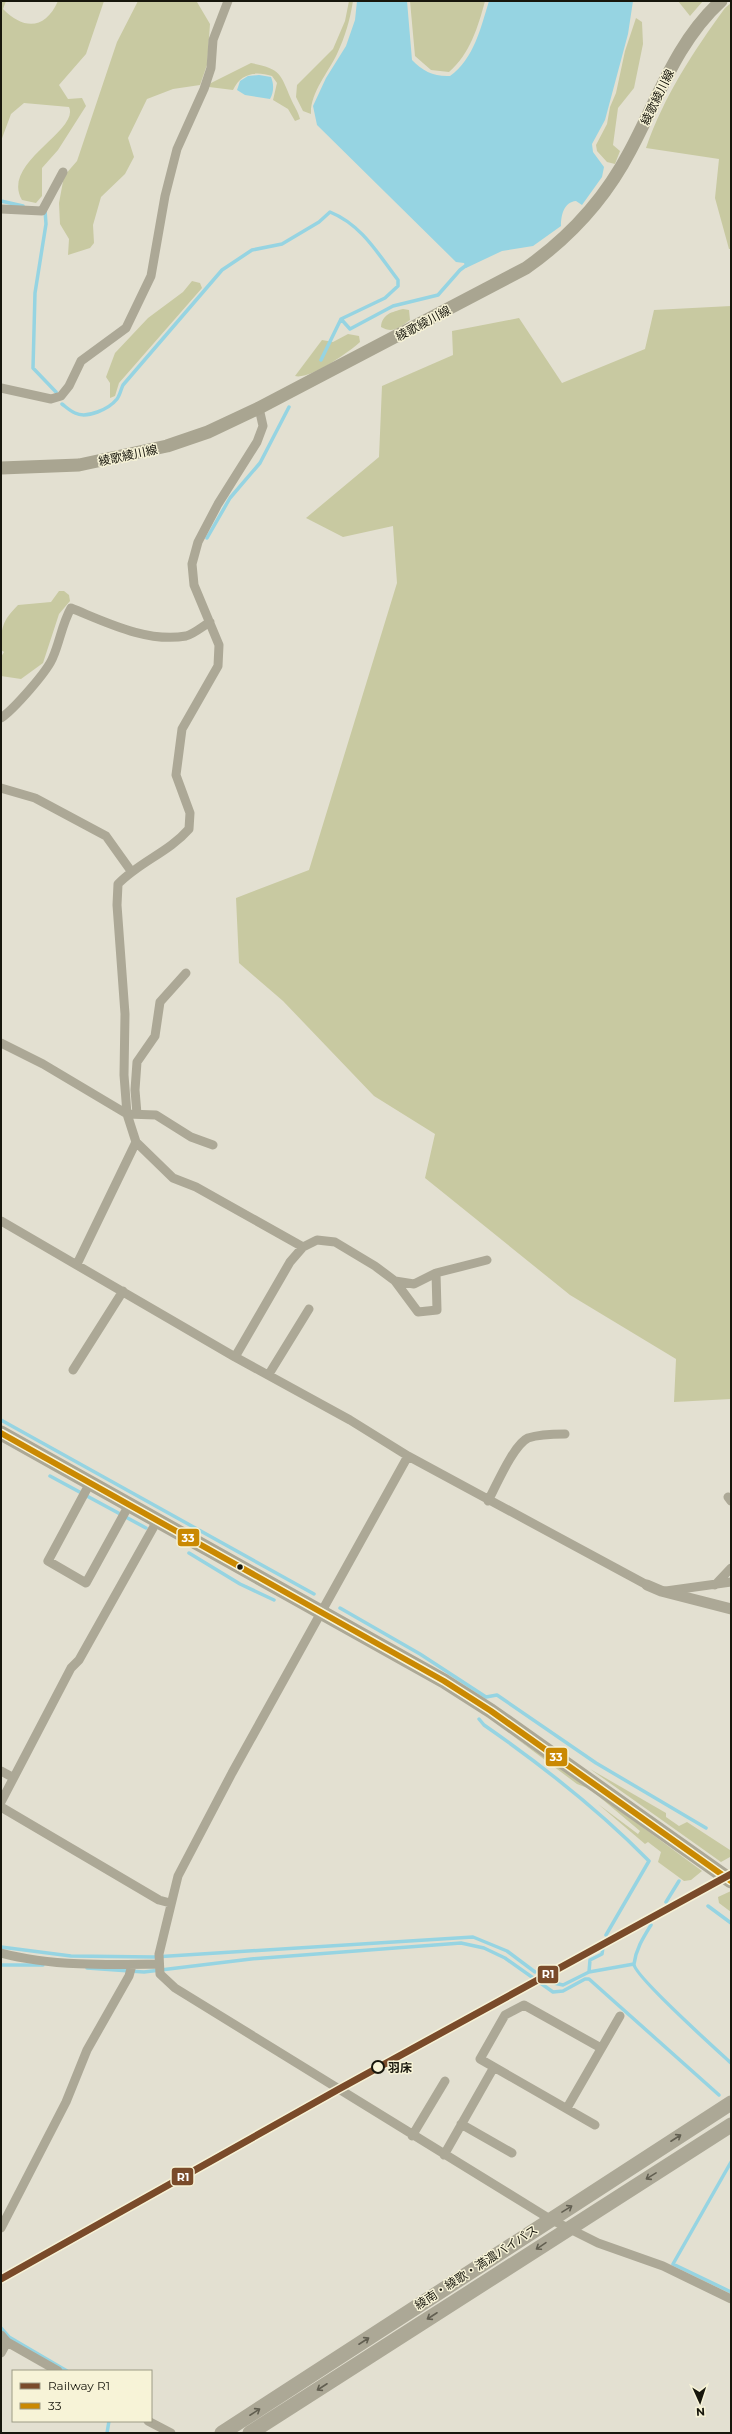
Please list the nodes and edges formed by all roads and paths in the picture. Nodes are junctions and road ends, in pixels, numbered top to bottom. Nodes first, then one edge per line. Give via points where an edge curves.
1 (228, 1) edge
2 (721, 1) edge
3 (63, 172) dead end
4 (1, 209) edge
5 (1, 388) edge
6 (259, 408) junction
7 (1, 468) edge
8 (210, 622) junction
9 (1, 718) edge
10 (1, 788) edge
11 (131, 870) junction
12 (186, 973) dead end
13 (1, 1043) edge
14 (127, 1114) junction
15 (137, 1114) junction
16 (136, 1142) junction
17 (213, 1145) dead end
18 (1, 1221) edge
19 (303, 1247) junction
20 (487, 1260) dead end
21 (77, 1264) junction
22 (436, 1273) junction
23 (395, 1281) junction
24 (124, 1291) junction
25 (310, 1309) dead end
26 (235, 1357) junction
27 (73, 1370) dead end
28 (269, 1374) junction
29 (1, 1434) edge
30 (565, 1434) dead end
31 (408, 1456) junction
32 (85, 1491) junction
33 (488, 1501) junction
34 (125, 1513) junction
35 (157, 1520) junction
36 (731, 1568) edge
37 (731, 1582) edge
38 (647, 1585) joint
39 (715, 1585) junction
40 (661, 1591) junction
41 (731, 1609) edge
42 (322, 1612) junction
43 (1, 1770) edge
44 (12, 1777) junction
45 (1, 1802) edge
46 (1, 1806) edge
47 (731, 1881) edge
48 (170, 1903) junction
49 (1, 1953) edge
50 (159, 1964) junction
51 (131, 1970) junction
52 (620, 2016) dead end
53 (601, 2048) junction
54 (494, 2067) junction
55 (445, 2081) dead end
56 (731, 2103) edge
57 (567, 2108) junction
58 (461, 2124) junction
59 (595, 2125) dead end
60 (731, 2125) edge
61 (412, 2136) junction
62 (512, 2153) dead end
63 (444, 2155) junction
64 (550, 2220) junction
65 (1, 2228) edge
66 (568, 2228) junction
67 (731, 2299) edge
68 (4, 2339) edge
69 (1, 2352) edge
70 (56, 2370) edge
71 (150, 2422) edge
72 (171, 2433) edge
73 (222, 2433) edge
74 (250, 2433) edge

1 - 5 street via 213,40 211,68 204,89 177,149 150,276 126,328 80,361 69,386 61,396 51,399
2 - 6 main road, 綾歌綾川線 via 695,29 672,64 618,174 602,197 566,238 526,268
3 - 4 street via 42,209
6 - 7 main road, 綾歌綾川線 via 208,432 168,446 79,465
6 - 8 street via 263,426 257,442 218,504 198,542 192,564 194,585
8 - 9 street via 187,636 162,636 128,630 71,608 62,624 53,659 29,690
8 - 11 street via 219,645 218,666 182,729 178,751 176,775 190,813 190,829 178,842
10 - 11 street via 35,798 106,836
11 - 14 street via 118,884 117,905 125,1014 124,1076
12 - 15 street via 160,1002 155,1036 137,1062
13 - 14 street via 43,1064
14 - 15 street
14 - 16 street
15 - 17 street via 156,1115 191,1137
16 - 19 street via 173,1178 196,1187
16 - 21 street
18 - 21 street
19 - 23 street via 317,1240 335,1242
19 - 26 street via 290,1262
20 - 22 street
21 - 24 street
22 - 23 street via 414,1284
22 - 23 street via 437,1310 418,1312
24 - 26 street
24 - 27 street
25 - 28 street
26 - 28 street
28 - 31 street
29 - 32 highway
30 - 33 street via 538,1435 526,1439 515,1452
31 - 33 street
31 - 42 street
32 - 34 highway
32 - 34 street via 48,1561 86,1583
33 - 38 street
34 - 35 highway
35 - 42 highway
35 - 44 street via 79,1660 71,1668
36 - 39 street
37 - 39 street
38 - 40 street
39 - 40 street
40 - 41 street
42 - 47 highway via 438,1677 492,1711
42 - 48 street via 178,1876
43 - 44 street
44 - 45 street
46 - 48 street via 159,1900
48 - 50 street
49 - 51 street via 19,1958
50 - 51 street
50 - 61 street via 175,1988
51 - 65 street via 87,2050 66,2102
52 - 53 street
53 - 54 street via 524,2005 505,2015 480,2059
53 - 57 street
54 - 57 street
54 - 58 street
55 - 61 street
64 -> 56 highway, 綾南・綾歌・満濃バイパス
57 - 59 street
58 - 62 street
58 - 63 street
60 -> 66 highway, 綾南・綾歌・満濃バイパス
61 - 63 street
63 - 64 street
64 - 66 street
73 -> 64 highway, 綾南・綾歌・満濃バイパス
66 - 67 street via 598,2243 662,2266
66 -> 74 highway, 綾南・綾歌・満濃バイパス
68 - 69 street
68 - 70 street
71 - 72 street

